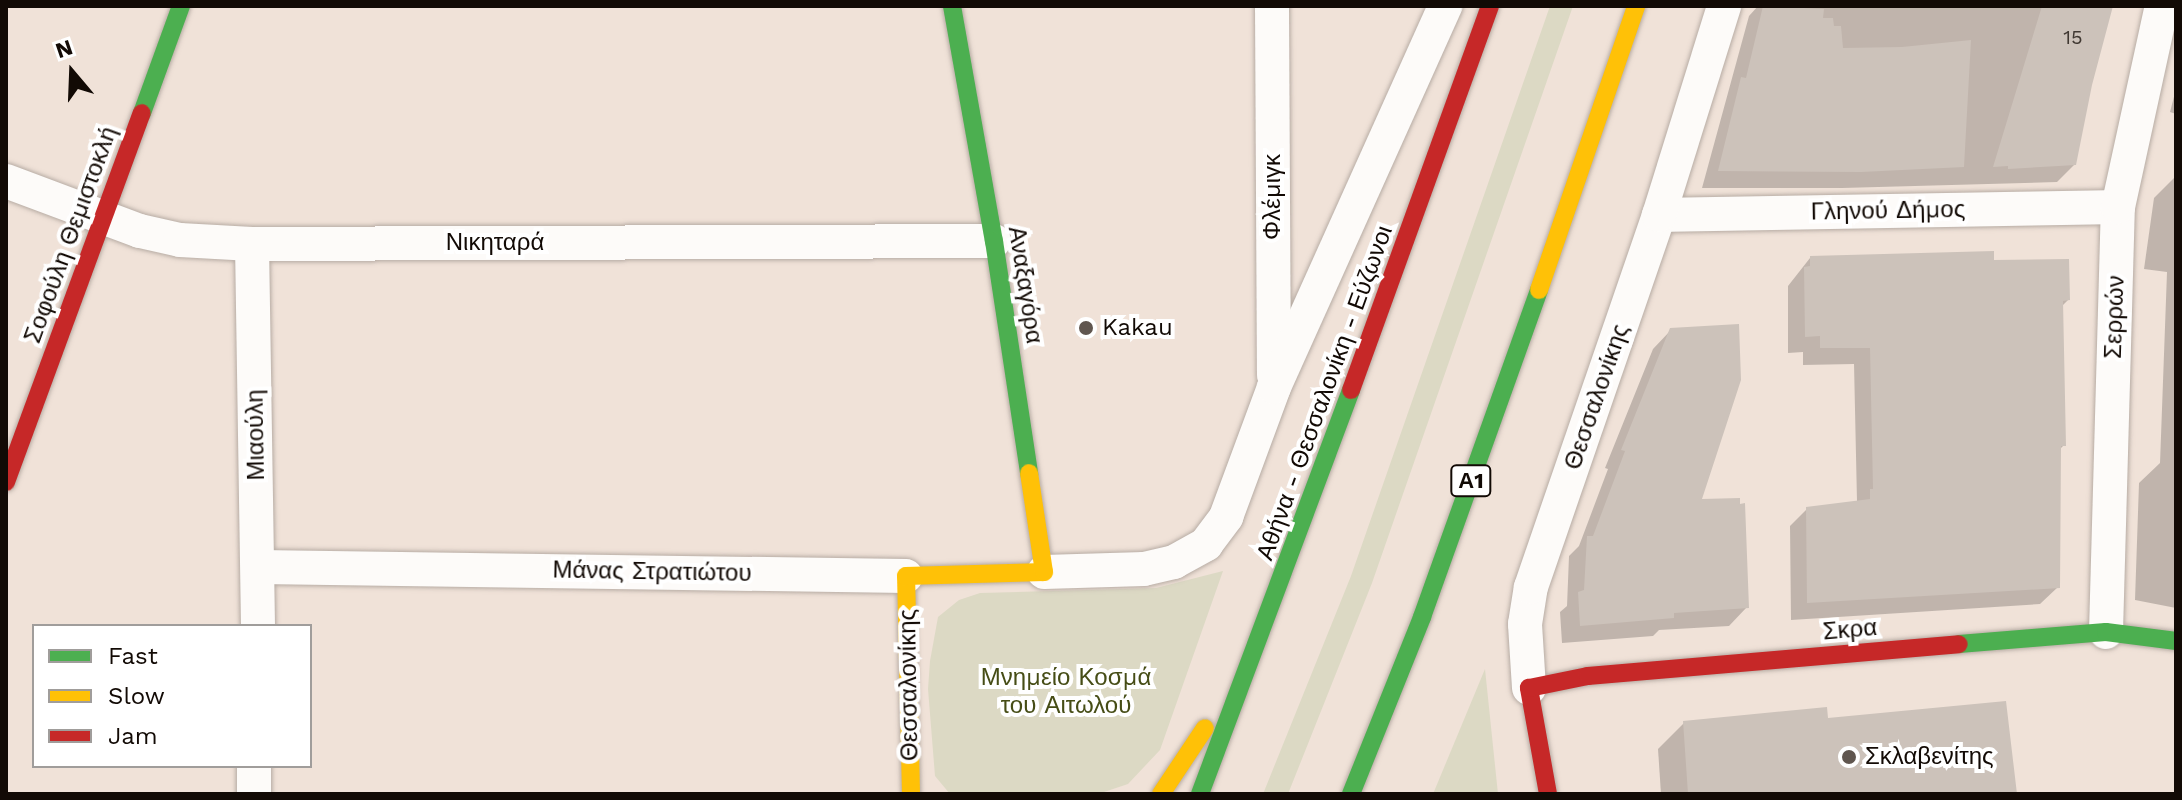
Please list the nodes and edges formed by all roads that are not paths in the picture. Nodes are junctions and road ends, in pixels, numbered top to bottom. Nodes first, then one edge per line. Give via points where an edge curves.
1 (181, 6) edge
2 (952, 6) edge
3 (1272, 6) edge
4 (1445, 6) edge
5 (1490, 6) edge
6 (1636, 6) edge
7 (1724, 6) edge
8 (2162, 6) edge
9 (6, 181) edge
10 (2118, 207) junction
11 (1659, 215) junction
12 (102, 218) junction
13 (994, 241) junction
14 (252, 244) junction
15 (1274, 387) junction
16 (6, 482) edge
17 (259, 567) junction
18 (1044, 572) junction
19 (906, 576) junction
20 (258, 624) edge
21 (2106, 632) junction
22 (2176, 641) edge
23 (1251, 664) junction
24 (1529, 688) junction
25 (1379, 724) junction
26 (254, 768) edge
27 (254, 794) edge
28 (911, 794) edge
29 (1161, 794) edge
30 (1200, 794) edge
31 (1351, 794) edge
32 (1372, 794) edge
33 (1548, 794) edge

1 - 12 main road, Σοφούλη Θεμιστοκλή
2 - 13 main road, Αναξαγόρα
3 - 15 street, Φλέμιγκ
4 - 15 street
5 - 23 main road, Αθήνα - Θεσσαλονίκη - Εύζωνοι
6 - 25 main road, Α1 via 1559,235
7 - 11 street, Θεσσαλονίκης
8 - 10 street, Σερρών
9 - 12 street, Νικηταρά
10 - 11 street, Γληνού Δήμος
10 - 21 street, Σερρών
11 - 24 street, Θεσσαλονίκης via 1531,587 1525,624
12 - 14 street, Νικηταρά via 180,240
12 - 16 main road, Σοφούλη Θεμιστοκλή
13 - 14 street, Νικηταρά
13 - 18 main road, Αναξαγόρα
14 - 17 street, Μιαούλη
15 - 18 street via 1226,517 1206,544 1174,562 1144,569
17 - 19 street, Μάνας Στρατιώτου
17 - 20 street, Μιαούλη
18 - 19 main road, Μάνας Στρατιώτου
19 - 28 main road, Θεσσαλονίκης
21 - 22 main road, Σκρα
21 - 24 main road, Σκρα via 1588,676
23 - 29 main road
23 - 30 main road, Αθήνα - Θεσσαλονίκη - Εύζωνοι
24 - 33 main road, Θεσσαλονίκης
25 - 31 main road, Α1
25 - 32 main road
26 - 27 street

